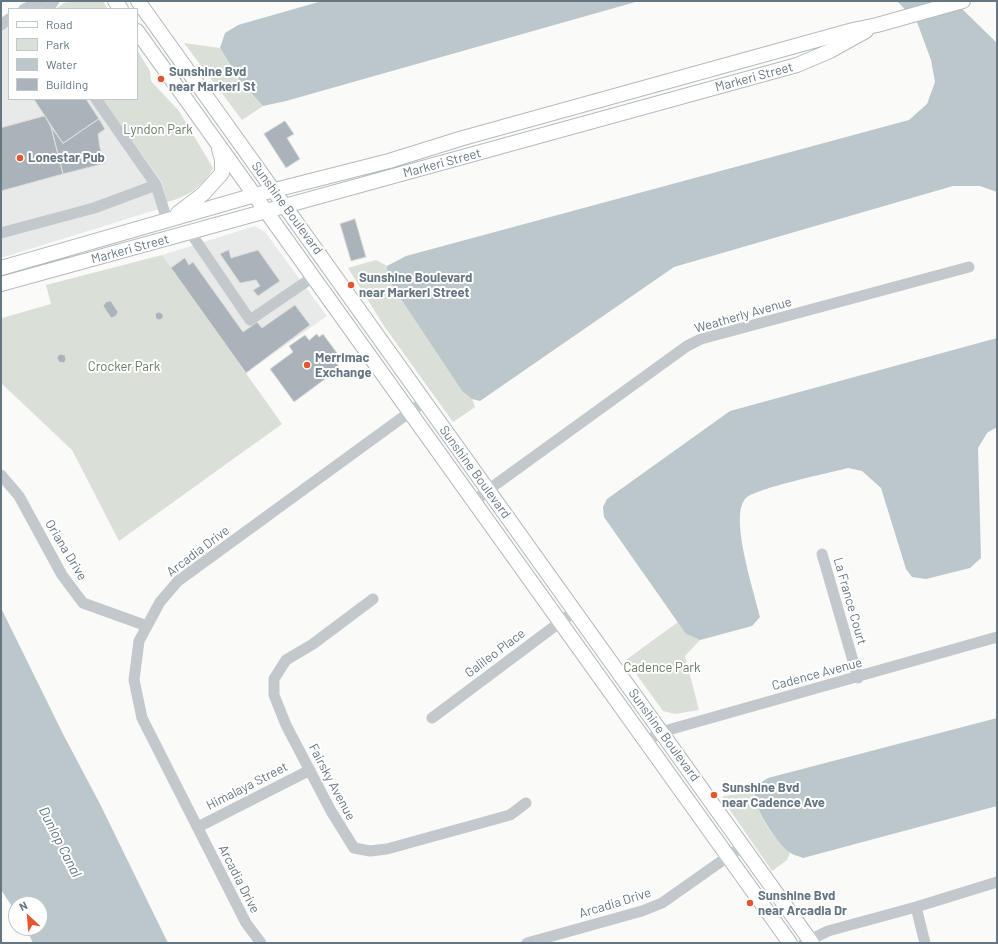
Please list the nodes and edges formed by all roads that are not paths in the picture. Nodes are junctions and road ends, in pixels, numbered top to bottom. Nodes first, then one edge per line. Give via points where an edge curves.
1 (44, 1) edge
2 (138, 1) edge
3 (963, 1) edge
4 (29, 8) edge
5 (138, 32) edge
6 (828, 45) junction
7 (97, 100) edge
8 (537, 118) junction
9 (542, 136) junction
10 (217, 144) junction
11 (156, 185) junction
12 (274, 190) junction
13 (255, 195) junction
14 (286, 206) junction
15 (267, 211) junction
16 (167, 220) junction
17 (190, 232) junction
18 (1, 233) edge
19 (85, 261) junction
20 (969, 267) dead end
21 (1, 268) edge
22 (313, 277) junction
23 (1, 278) edge
24 (1, 284) edge
25 (425, 401) junction
26 (410, 414) junction
27 (1, 476) edge
28 (488, 490) junction
29 (474, 502) junction
30 (822, 554) dead end
31 (373, 599) dead end
32 (575, 611) junction
33 (560, 622) junction
34 (147, 626) junction
35 (997, 637) edge
36 (858, 678) junction
37 (432, 718) dead end
38 (661, 732) junction
39 (646, 742) junction
40 (310, 770) junction
41 (526, 803) dead end
42 (198, 827) junction
43 (742, 846) junction
44 (728, 856) junction
45 (997, 882) edge
46 (916, 907) junction
47 (808, 942) edge
48 (261, 943) edge
49 (527, 943) edge
50 (790, 943) edge
51 (925, 943) edge

1 - 4 street
2 - 12 main road, Sunshine Boulevard
3 - 6 main road, Markeri Street via 877,25
5 - 10 main road, Sunshine Boulevard
6 - 8 main road, Markeri Street
6 - 9 main road, Markeri Street via 797,65
7 - 11 street
8 - 9 main road
8 - 12 main road, Markeri Street via 389,161
9 - 14 main road, Markeri Street
10 - 13 main road, Sunshine Boulevard
10 - 16 main road via 222,160 222,173 203,194
11 - 16 street
11 - 18 street via 94,208
12 - 13 main road, Markeri Street
12 - 14 main road, Sunshine Boulevard
13 - 15 main road, Sunshine Boulevard
13 - 16 main road, Markeri Street
14 - 15 main road, Markeri Street
14 - 25 main road, Sunshine Boulevard
15 - 17 main road, Markeri Street
15 - 22 main road, Sunshine Boulevard
16 - 21 main road, Markeri Street
17 - 19 main road, Markeri Street
17 - 22 street via 250,320
19 - 23 street via 58,262
19 - 24 main road, Markeri Street
20 - 28 street, Weatherly Avenue via 701,339 687,346
22 - 26 main road, Sunshine Boulevard
25 - 26 street, Arcadia Drive
25 - 28 main road, Sunshine Boulevard
26 - 29 main road, Sunshine Boulevard
26 - 34 street, Arcadia Drive via 178,581 160,602
27 - 34 street, Oriana Drive via 19,496 62,575 83,603
28 - 29 street, Weatherly Avenue
28 - 32 main road, Sunshine Boulevard
29 - 33 main road, Sunshine Boulevard
30 - 36 street, La France Court
31 - 40 street, Fairsky Avenue via 313,644 286,660 274,679 274,695 286,725
32 - 33 street, Galileo Place
32 - 38 main road, Sunshine Boulevard
33 - 37 street, Galileo Place
33 - 39 main road, Sunshine Boulevard
34 - 42 street, Arcadia Drive via 139,641 134,680 142,718
35 - 36 street, Cadence Avenue
36 - 38 street, Cadence Avenue
38 - 39 street, Cadence Avenue
38 - 43 main road, Sunshine Boulevard
39 - 44 main road, Sunshine Boulevard
40 - 41 street, Fairsky Avenue via 354,848 370,851 387,849 510,815
40 - 42 street, Himalaya Street
42 - 48 street, Arcadia Drive via 246,923
43 - 44 street, Arcadia Drive
43 - 47 main road, Sunshine Boulevard
44 - 49 street, Arcadia Drive via 662,903
44 - 50 main road, Sunshine Boulevard
45 - 46 street
46 - 47 street via 828,931
46 - 51 street

